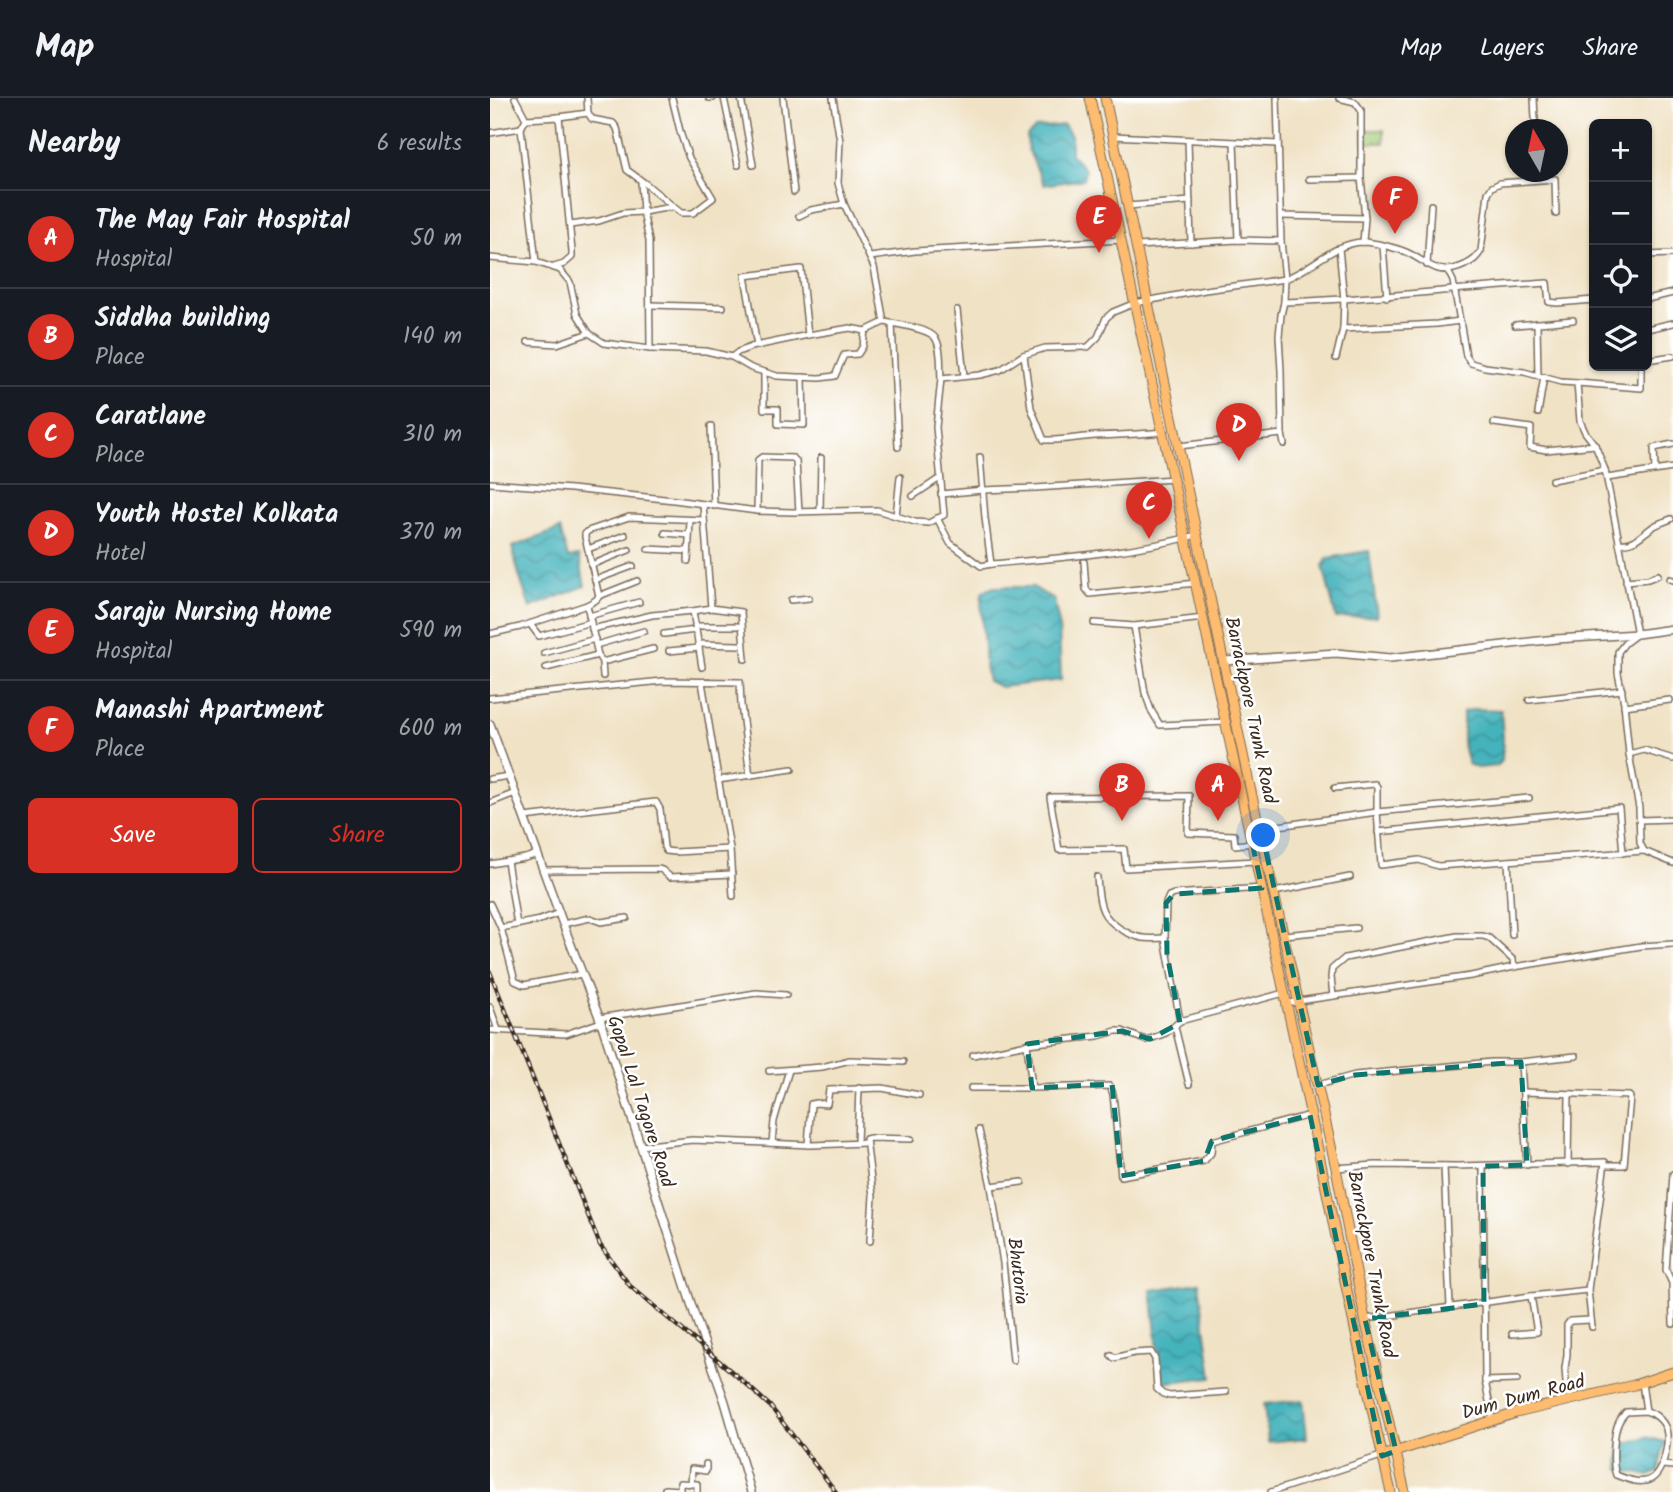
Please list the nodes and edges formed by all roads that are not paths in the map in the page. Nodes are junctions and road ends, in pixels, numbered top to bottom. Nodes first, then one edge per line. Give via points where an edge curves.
1 (515, 98) edge
2 (587, 98) edge
3 (672, 98) edge
4 (724, 98) edge
5 (741, 98) edge
6 (783, 98) edge
7 (833, 98) edge
8 (1090, 98) edge
9 (1105, 98) edge
10 (1277, 98) edge
11 (1339, 98) edge
12 (1534, 98) edge
13 (588, 113) junction
14 (559, 117) junction
15 (526, 119) junction
16 (1535, 119) dead end
17 (490, 124) edge
18 (521, 128) junction
19 (491, 133) edge
20 (1113, 136) junction
21 (1188, 140) junction
22 (1234, 142) junction
23 (1278, 144) junction
24 (738, 164) dead end
25 (753, 165) dead end
26 (1361, 178) junction
27 (1309, 179) dead end
28 (641, 181) junction
29 (794, 192) dead end
30 (1190, 201) junction
31 (844, 204) junction
32 (1431, 205) dead end
33 (1128, 206) junction
34 (672, 207) junction
35 (643, 212) junction
36 (1556, 214) dead end
37 (799, 216) dead end
38 (1281, 216) junction
39 (1365, 218) junction
40 (570, 225) junction
41 (1122, 240) junction
42 (1238, 240) junction
43 (1281, 241) junction
44 (1363, 242) junction
45 (1191, 243) junction
46 (1137, 246) junction
47 (1383, 246) junction
48 (1339, 248) junction
49 (1673, 254) edge
50 (1652, 255) edge
51 (870, 257) junction
52 (490, 258) edge
53 (536, 262) junction
54 (1427, 265) junction
55 (554, 267) junction
56 (1447, 271) junction
57 (1285, 279) junction
58 (1455, 290) junction
59 (1673, 293) edge
60 (1387, 297) junction
61 (1652, 298) edge
62 (1148, 300) junction
63 (1344, 300) junction
64 (1589, 300) edge
65 (1284, 302) junction
66 (1135, 303) junction
67 (650, 305) junction
68 (723, 307) dead end
69 (957, 310) dead end
70 (1573, 320) dead end
71 (1460, 321) junction
72 (884, 322) junction
73 (1537, 323) junction
74 (1673, 323) edge
75 (892, 324) junction
76 (1515, 325) dead end
77 (1652, 328) edge
78 (1343, 329) junction
79 (864, 331) junction
80 (589, 333) junction
81 (808, 335) junction
82 (528, 342) dead end
83 (757, 346) junction
84 (650, 349) junction
85 (1024, 355) junction
86 (1673, 356) edge
87 (732, 357) junction
88 (1336, 358) dead end
89 (1652, 358) edge
90 (1641, 371) edge
91 (764, 372) junction
92 (964, 376) junction
93 (1541, 376) junction
94 (803, 377) junction
95 (941, 379) junction
96 (1577, 383) junction
97 (1538, 413) dead end
98 (1494, 423) dead end
99 (711, 426) dead end
100 (1164, 432) junction
101 (1282, 435) junction
102 (1284, 444) dead end
103 (1673, 444) edge
104 (1179, 446) junction
105 (1595, 446) junction
106 (898, 447) dead end
107 (980, 457) dead end
108 (821, 458) dead end
109 (1673, 468) edge
110 (1605, 470) junction
111 (1655, 470) junction
112 (900, 477) dead end
113 (940, 478) junction
114 (1174, 478) junction
115 (1607, 478) junction
116 (1552, 480) dead end
117 (490, 483) edge
118 (983, 490) junction
119 (941, 494) junction
120 (913, 496) dead end
121 (703, 504) junction
122 (714, 506) junction
123 (757, 511) junction
124 (820, 511) junction
125 (799, 512) junction
126 (896, 516) junction
127 (937, 518) junction
128 (1671, 519) dead end
129 (690, 520) junction
130 (704, 520) junction
131 (665, 533) dead end
132 (689, 535) junction
133 (1197, 535) junction
134 (625, 536) dead end
135 (1186, 538) junction
136 (1619, 543) junction
137 (588, 549) junction
138 (629, 550) dead end
139 (648, 550) dead end
140 (688, 551) junction
141 (688, 561) dead end
142 (1084, 562) dead end
143 (991, 564) junction
144 (591, 565) junction
145 (633, 566) dead end
146 (1658, 575) dead end
147 (595, 580) junction
148 (1626, 580) junction
149 (637, 581) dead end
150 (1196, 583) junction
151 (599, 596) junction
152 (809, 598) dead end
153 (791, 600) dead end
154 (639, 602) dead end
155 (587, 605) junction
156 (711, 608) junction
157 (693, 611) junction
158 (1204, 618) junction
159 (590, 619) junction
160 (1094, 623) dead end
161 (530, 624) junction
162 (738, 626) dead end
163 (1135, 626) junction
164 (696, 628) junction
165 (592, 629) junction
166 (1673, 629) edge
167 (644, 631) dead end
168 (490, 634) edge
169 (663, 634) dead end
170 (1637, 634) junction
171 (596, 642) junction
172 (739, 645) dead end
173 (699, 646) junction
174 (653, 649) dead end
175 (669, 651) dead end
176 (544, 653) dead end
177 (598, 655) junction
178 (745, 659) dead end
179 (1224, 661) junction
180 (602, 662) junction
181 (702, 667) dead end
182 (546, 668) dead end
183 (603, 676) dead end
184 (702, 682) junction
185 (1622, 690) junction
186 (490, 698) edge
187 (1670, 699) dead end
188 (1529, 700) dead end
189 (1624, 706) junction
190 (1226, 722) junction
191 (490, 724) edge
192 (500, 752) junction
193 (490, 753) edge
194 (1629, 754) junction
195 (1673, 759) edge
196 (792, 769) dead end
197 (509, 776) junction
198 (750, 776) junction
199 (490, 779) edge
200 (718, 780) junction
201 (1335, 788) dead end
202 (515, 793) junction
203 (1529, 798) dead end
204 (490, 803) edge
205 (1377, 812) junction
206 (524, 817) junction
207 (1673, 819) edge
208 (1639, 820) junction
209 (1261, 829) junction
210 (1378, 832) junction
211 (1251, 840) junction
212 (730, 849) junction
213 (1644, 851) junction
214 (1623, 853) junction
215 (538, 854) junction
216 (507, 861) junction
217 (1256, 861) junction
218 (1508, 861) junction
219 (1673, 863) edge
220 (490, 864) edge
221 (544, 870) junction
222 (732, 874) junction
223 (1097, 877) dead end
224 (1350, 877) dead end
225 (1262, 888) junction
226 (1274, 892) junction
227 (733, 896) dead end
228 (490, 904) edge
229 (559, 913) junction
230 (627, 918) dead end
231 (563, 924) junction
232 (517, 925) junction
233 (501, 928) junction
234 (1356, 928) dead end
235 (1284, 935) junction
236 (1513, 935) dead end
237 (1166, 938) junction
238 (1673, 944) edge
239 (1514, 967) junction
240 (582, 974) junction
241 (1284, 993) junction
242 (786, 995) dead end
243 (1333, 996) junction
244 (1299, 1001) junction
245 (1286, 1004) junction
246 (490, 1007) edge
247 (600, 1020) junction
248 (1177, 1024) junction
249 (490, 1030) edge
250 (498, 1030) junction
251 (1027, 1044) junction
252 (973, 1055) dead end
253 (1576, 1056) dead end
254 (903, 1062) dead end
255 (1521, 1062) junction
256 (789, 1070) junction
257 (768, 1071) dead end
258 (1189, 1084) dead end
259 (1318, 1085) junction
260 (859, 1088) junction
261 (971, 1088) dead end
262 (1032, 1088) junction
263 (1524, 1092) junction
264 (1569, 1094) junction
265 (919, 1095) dead end
266 (1310, 1115) junction
267 (979, 1130) dead end
268 (911, 1139) dead end
269 (772, 1143) junction
270 (857, 1143) junction
271 (866, 1143) junction
272 (808, 1145) junction
273 (641, 1146) junction
274 (1568, 1164) junction
275 (1527, 1165) junction
276 (1605, 1165) junction
277 (1444, 1166) junction
278 (1483, 1166) junction
279 (1336, 1168) junction
280 (1673, 1174) edge
281 (1023, 1182) dead end
282 (991, 1186) junction
283 (1344, 1203) junction
284 (1329, 1205) junction
285 (870, 1241) dead end
286 (1588, 1290) junction
287 (1531, 1297) junction
288 (1484, 1304) junction
289 (1450, 1307) junction
290 (1366, 1319) junction
291 (1591, 1320) junction
292 (1673, 1324) edge
293 (1592, 1327) dead end
294 (1512, 1334) dead end
295 (1111, 1356) dead end
296 (1013, 1360) dead end
297 (1673, 1372) edge
298 (1517, 1380) dead end
299 (1485, 1381) junction
300 (1642, 1383) junction
301 (1226, 1392) dead end
302 (1570, 1400) junction
303 (1646, 1411) junction
304 (1493, 1421) junction
305 (1396, 1451) junction
306 (1382, 1456) junction
307 (706, 1464) dead end
308 (1662, 1465) junction
309 (1673, 1465) edge
310 (691, 1484) junction
311 (665, 1489) dead end
312 (680, 1491) edge
313 (697, 1492) edge
314 (751, 1492) edge
315 (1271, 1492) edge
316 (1391, 1492) edge
317 (1405, 1492) edge

1 - 15 street
2 - 13 street
3 - 34 street via 689,158 713,198 693,213
4 - 24 street
5 - 25 street
6 - 29 street
7 - 31 street via 840,141 838,183
8 - 41 main road, Barrackpore Trunk Road
9 - 20 main road, Barrackpore Trunk Road
10 - 23 street
11 - 26 street via 1360,106
12 - 16 street
13 - 14 street
13 - 28 street via 592,119 615,125 627,170
14 - 15 street
14 - 40 street
15 - 18 street
17 - 19 street
18 - 19 street
18 - 53 street
20 - 21 street
20 - 33 main road, Barrackpore Trunk Road
21 - 22 street
21 - 30 street
22 - 23 street
22 - 42 street
23 - 38 street
26 - 27 street
26 - 39 street
28 - 34 street
28 - 35 street
30 - 33 street
30 - 45 street
31 - 37 street
31 - 51 street
32 - 54 street
33 - 46 main road, Barrackpore Trunk Road
34 - 35 street
35 - 40 street
35 - 67 street via 649,241
36 - 56 street via 1555,179 1496,184 1488,193 1480,254
38 - 39 street
38 - 43 street
39 - 44 street
40 - 55 street via 572,257
41 - 51 street
41 - 66 main road, Barrackpore Trunk Road
42 - 43 street
42 - 45 street
43 - 57 street
44 - 47 street
44 - 48 street
45 - 46 street
46 - 62 main road, Barrackpore Trunk Road
47 - 54 street
47 - 60 street
48 - 57 street
48 - 63 street
49 - 50 street
51 - 72 street
52 - 53 street
53 - 55 street
54 - 56 street
55 - 80 street via 564,272 577,314
56 - 58 street
57 - 62 street
57 - 65 street
58 - 60 street
58 - 64 street via 1547,283 1549,302
58 - 71 street
59 - 61 street
60 - 63 street
62 - 66 street
62 - 104 main road, Barrackpore Trunk Road
63 - 65 street
63 - 78 street
65 - 101 street via 1279,336
66 - 85 street via 1106,318 1088,347 1045,348
66 - 100 main road, Barrackpore Trunk Road
67 - 68 street
67 - 84 street
69 - 92 street
70 - 73 street
71 - 78 street
71 - 93 street via 1471,363
72 - 75 street
72 - 79 street
73 - 76 street
73 - 93 street
74 - 77 street
75 - 95 street via 936,337
75 - 106 street
78 - 88 street
79 - 81 street via 850,328
79 - 94 street via 858,354 844,355 835,376
80 - 82 street via 557,344
80 - 84 street via 604,343
81 - 83 street
81 - 83 street via 801,269 746,276
83 - 87 street
84 - 87 street
85 - 92 street via 1000,370
85 - 100 street via 1031,408 1044,440
86 - 89 street
87 - 91 street
90 - 96 street via 1641,387
91 - 94 street
91 - 94 street via 764,409 778,409 778,424 804,425
92 - 95 street
93 - 96 street
93 - 97 street
95 - 113 street via 936,427
96 - 105 street via 1580,421
98 - 105 street via 1531,428 1530,447
99 - 122 street
100 - 114 main road, Barrackpore Trunk Road
101 - 102 street
101 - 104 street
103 - 111 street via 1654,448
104 - 133 main road, Barrackpore Trunk Road
105 - 110 street
107 - 118 street
108 - 124 street
109 - 111 street
110 - 115 street
110 - 116 street
111 - 115 street
112 - 126 street
113 - 119 street
113 - 120 street
114 - 118 street
114 - 135 main road, Barrackpore Trunk Road
115 - 136 street
117 - 121 street
118 - 119 street
118 - 143 street
119 - 127 street via 944,515
121 - 122 street
121 - 130 street
122 - 123 street
123 - 125 street
123 - 125 street via 758,460 762,457 796,461
124 - 125 street
124 - 126 street via 877,510
126 - 127 street via 929,523
127 - 143 street via 950,543 981,566
128 - 136 street via 1651,527 1637,540
129 - 130 street
129 - 132 street
129 - 137 street via 629,517 585,534
130 - 156 street
131 - 132 street
132 - 140 street
133 - 135 street
133 - 179 main road, Barrackpore Trunk Road
134 - 137 street
135 - 143 street
135 - 150 main road, Barrackpore Trunk Road
136 - 148 street
137 - 144 street
138 - 144 street
139 - 140 street
140 - 141 street
142 - 150 street via 1090,594
144 - 147 street
145 - 147 street
146 - 148 street
147 - 151 street
148 - 170 street
149 - 151 street
150 - 158 main road, Barrackpore Trunk Road
151 - 155 street
152 - 153 street
154 - 159 street
155 - 159 street
155 - 161 street
156 - 157 street
156 - 178 street via 741,612
157 - 164 street
157 - 165 street
158 - 163 street
158 - 190 main road, Barrackpore Trunk Road
159 - 161 street via 539,636
159 - 165 street
160 - 163 street
161 - 168 street
162 - 164 street
163 - 190 street via 1145,693 1160,725
164 - 169 street
164 - 173 street
165 - 171 street
166 - 170 street
167 - 171 street
170 - 179 street via 1391,658 1336,653
170 - 185 street via 1618,652
171 - 176 street
171 - 177 street
172 - 173 street
173 - 175 street
173 - 181 street
174 - 180 street
177 - 180 street
177 - 182 street
179 - 209 main road, Barrackpore Trunk Road
180 - 183 street
184 - 186 street via 663,681
184 - 198 street via 740,682
184 - 200 street
185 - 188 street
185 - 189 street
187 - 189 street
189 - 194 street
190 - 211 main road, Barrackpore Trunk Road
191 - 192 street, Gopal Lal Tagore Road
192 - 193 street
192 - 197 street, Gopal Lal Tagore Road
194 - 195 street via 1644,750
194 - 208 street
196 - 198 street
197 - 199 street
197 - 202 street, Gopal Lal Tagore Road
198 - 200 street
200 - 212 street
201 - 205 street via 1377,785
202 - 204 street
202 - 206 street, Gopal Lal Tagore Road
203 - 205 street
205 - 209 street
205 - 210 street
206 - 212 street via 656,802 666,851
206 - 215 street, Gopal Lal Tagore Road
207 - 208 street
208 - 213 street
209 - 211 street
209 - 226 main road, Barrackpore Trunk Road
210 - 214 street via 1619,808
210 - 218 street via 1381,865 1419,860 1438,866
211 - 217 main road, Barrackpore Trunk Road
211 - 217 street via 1235,845 1234,835 1188,833 1189,796 1050,797 1059,850 1124,849 1126,868
212 - 222 street
213 - 214 street
213 - 219 street
214 - 218 street
215 - 216 street
215 - 221 street, Gopal Lal Tagore Road
216 - 220 street
216 - 232 street
217 - 225 main road, Barrackpore Trunk Road
218 - 236 street
221 - 222 street via 659,869 670,877
221 - 229 street, Gopal Lal Tagore Road
222 - 227 street
223 - 237 street via 1100,902 1112,922 1133,936
224 - 226 street
225 - 237 street via 1169,896
225 - 241 main road, Barrackpore Trunk Road
226 - 235 main road, Barrackpore Trunk Road
228 - 233 street
229 - 231 street, Gopal Lal Tagore Road
229 - 232 street
230 - 231 street
231 - 240 street, Gopal Lal Tagore Road
232 - 233 street
233 - 240 street via 519,984
234 - 235 street
235 - 244 main road, Barrackpore Trunk Road
237 - 248 street
238 - 239 street
239 - 243 street
239 - 243 street via 1513,960 1489,938 1457,936 1345,958 1332,969
240 - 247 street, Gopal Lal Tagore Road
241 - 245 main road, Barrackpore Trunk Road
241 - 248 street
242 - 247 street via 756,993
243 - 244 street
244 - 245 street
244 - 259 main road, Barrackpore Trunk Road
245 - 266 main road, Barrackpore Trunk Road
246 - 250 street
247 - 250 street via 566,1034
247 - 273 street, Gopal Lal Tagore Road
248 - 251 street via 1145,1040 1122,1031
248 - 258 street
249 - 250 street
251 - 252 street
251 - 262 street
253 - 255 street
254 - 256 street via 850,1060
255 - 259 street via 1355,1075
255 - 263 street
256 - 257 street
256 - 269 street
259 - 279 main road, Barrackpore Trunk Road
260 - 265 street
260 - 270 street
260 - 272 street via 829,1090 827,1104 811,1104
261 - 262 street
262 - 266 street via 1110,1086 1121,1176 1204,1161 1211,1153 1212,1141
263 - 264 street
263 - 275 street
264 - 274 street
264 - 276 street via 1630,1097 1625,1165
266 - 284 main road, Barrackpore Trunk Road
267 - 282 street, Bhutoria
268 - 271 street via 870,1138
269 - 272 street
269 - 273 street via 692,1140
270 - 271 street
270 - 272 street
271 - 285 street via 873,1196
273 - 314 street, Gopal Lal Tagore Road
274 - 275 street
274 - 276 street
275 - 278 street
276 - 286 street
277 - 278 street
277 - 279 street
277 - 289 street
278 - 288 street
279 - 283 main road, Barrackpore Trunk Road
280 - 292 street via 1666,1270 1672,1283
281 - 282 street
282 - 296 street, Bhutoria
283 - 284 main road
283 - 290 main road, Barrackpore Trunk Road
284 - 306 main road, Barrackpore Trunk Road
286 - 287 street
286 - 291 street
287 - 288 street
287 - 294 street via 1537,1332
288 - 289 street
288 - 299 street
289 - 290 street
290 - 305 main road, Barrackpore Trunk Road
291 - 293 street
291 - 302 street via 1568,1322 1565,1368
295 - 301 street via 1151,1352 1157,1389 1163,1394
297 - 300 main road, Dum Dum Road
298 - 299 street
299 - 304 street
300 - 302 main road, Dum Dum Road
300 - 303 street
302 - 304 main road, Dum Dum Road
303 - 308 street via 1666,1429
303 - 308 street via 1626,1412 1617,1424 1615,1472 1636,1482 1656,1476
304 - 305 main road, Dum Dum Road
305 - 306 main road, Dum Dum Road
305 - 317 main road, Barrackpore Trunk Road
306 - 315 street
306 - 316 main road, Barrackpore Trunk Road
307 - 310 street via 706,1471 692,1469
308 - 309 street
310 - 312 street via 680,1483
310 - 313 street via 697,1484
311 - 312 street

